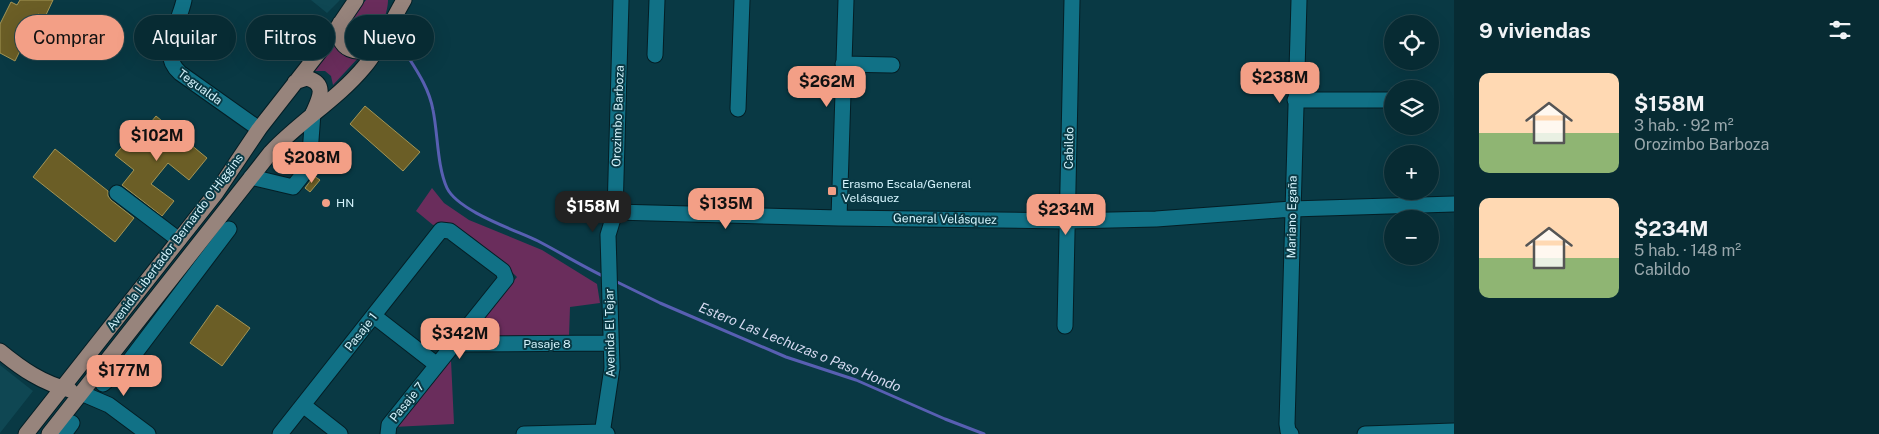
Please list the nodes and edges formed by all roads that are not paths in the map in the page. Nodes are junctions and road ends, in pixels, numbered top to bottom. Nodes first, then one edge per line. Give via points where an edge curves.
1 (184, 0) edge
2 (356, 0) edge
3 (396, 0) edge
4 (404, 0) edge
5 (621, 0) edge
6 (656, 0) edge
7 (742, 0) edge
8 (846, 0) edge
9 (1072, 0) edge
10 (1298, 0) edge
11 (393, 15) edge
12 (395, 15) edge
13 (340, 23) junction
14 (345, 44) edge
15 (655, 55) dead end
16 (370, 60) edge
17 (843, 64) junction
18 (892, 65) dead end
19 (295, 82) junction
20 (1295, 100) junction
21 (1384, 100) edge
22 (738, 109) dead end
23 (313, 113) junction
24 (259, 129) junction
25 (251, 177) junction
26 (117, 193) dead end
27 (1454, 204) edge
28 (1292, 210) junction
29 (615, 212) junction
30 (839, 218) junction
31 (1067, 221) junction
32 (229, 228) dead end
33 (212, 239) junction
34 (179, 240) junction
35 (608, 261) joint
36 (506, 279) joint
37 (374, 316) junction
38 (1065, 326) dead end
39 (611, 343) junction
40 (453, 344) junction
41 (0, 351) edge
42 (110, 357) junction
43 (127, 364) junction
44 (438, 365) junction
45 (103, 384) dead end
46 (63, 388) junction
47 (81, 393) junction
48 (303, 405) junction
49 (58, 431) edge
50 (1454, 431) edge
51 (604, 433) edge
52 (26, 434) edge
53 (148, 434) edge
54 (280, 434) edge
55 (340, 434) edge
56 (388, 434) edge
57 (524, 434) edge
58 (1291, 434) edge
59 (1365, 434) edge

1 - 24 street, Tegualda via 170,44 169,56 173,66
2 - 13 main road, Avenida Libertador Bernardo O'Higgins
3 - 11 main road
4 - 12 main road, Avenida Libertador Bernardo O'Higgins
5 - 29 street, Orozimbo Barboza
6 - 15 street
7 - 22 street
8 - 17 street
9 - 31 street, Cabildo
10 - 20 street, Mariano Egaña
13 - 14 main road via 338,32
13 - 19 main road, Avenida Libertador Bernardo O'Higgins
16 - 23 main road, Avenida Libertador Bernardo O'Higgins via 336,95
17 - 18 street
17 - 30 street
19 - 23 main road via 306,78 320,89 320,98
19 - 24 main road, Avenida Libertador Bernardo O'Higgins
20 - 21 street
20 - 28 street, Mariano Egaña
23 - 25 main road, Avenida Libertador Bernardo O'Higgins via 282,141
23 - 25 street via 309,167 293,187
24 - 34 main road, Avenida Libertador Bernardo O'Higgins via 216,193
25 - 33 main road, Avenida Libertador Bernardo O'Higgins
26 - 34 street
27 - 28 street, General Velásquez
28 - 31 street, General Velásquez
28 - 58 street, Mariano Egaña via 1287,424
29 - 30 street, General Velásquez
29 - 35 street, Orozimbo Barboza via 609,227
30 - 31 street, General Velásquez
31 - 38 street, Cabildo
32 - 33 street, Avenida Libertador Bernardo O'Higgins
33 - 42 main road, Avenida Libertador Bernardo O'Higgins
33 - 43 street, Avenida Libertador Bernardo O'Higgins
34 - 46 main road, Avenida Libertador Bernardo O'Higgins
35 - 39 street, Avenida El Tejar
36 - 37 street, Pasaje 1 via 503,271 450,231 442,230
36 - 40 street, Pasaje 7
37 - 44 street
37 - 48 street, Pasaje 1
39 - 40 street, Pasaje 8
39 - 51 street, Avenida El Tejar via 612,368
40 - 44 street, Pasaje 7
41 - 46 main road via 37,378
42 - 43 street
42 - 47 main road, Avenida Libertador Bernardo O'Higgins
43 - 45 street, Avenida Libertador Bernardo O'Higgins
44 - 56 street, Pasaje 7 via 388,426
46 - 47 main road
46 - 52 main road, Avenida Libertador Bernardo O'Higgins
47 - 49 main road, Avenida Libertador Bernardo O'Higgins
47 - 53 street via 108,405
48 - 54 street, Pasaje 1
48 - 55 street
50 - 59 street
51 - 57 street

